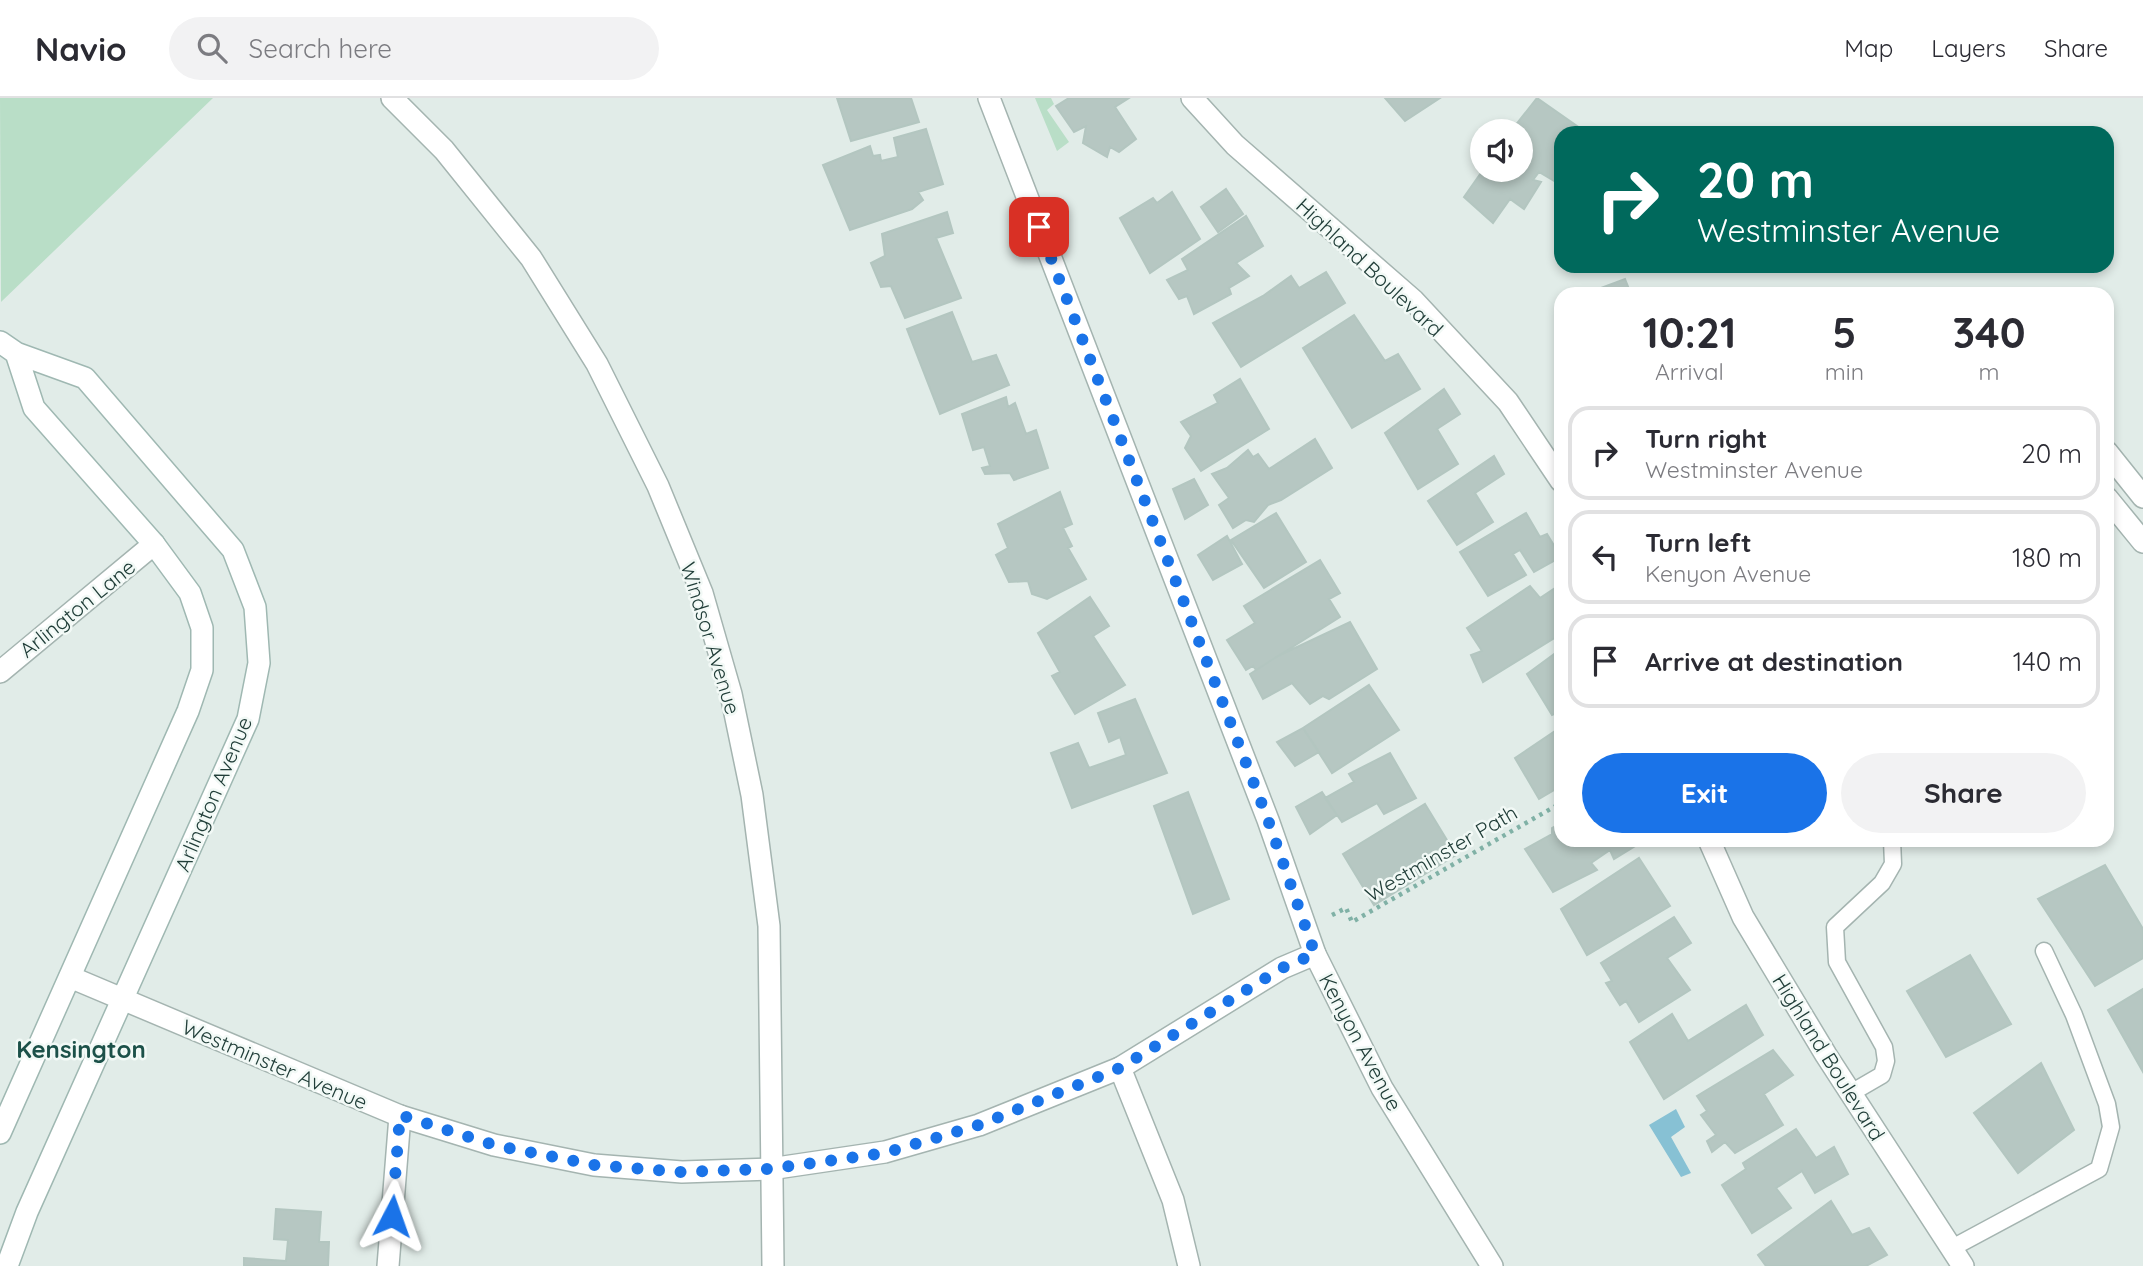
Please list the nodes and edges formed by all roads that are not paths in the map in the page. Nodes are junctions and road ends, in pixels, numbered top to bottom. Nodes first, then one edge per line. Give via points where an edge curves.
1 (392, 98) edge
2 (989, 98) edge
3 (1192, 98) edge
4 (8, 347) edge
5 (2114, 461) edge
6 (1554, 471) edge
7 (2143, 497) edge
8 (2114, 507) edge
9 (2143, 542) edge
10 (154, 544) junction
11 (0, 672) edge
12 (1712, 847) edge
13 (1892, 847) edge
14 (2044, 951) dead end
15 (1315, 954) junction
16 (70, 977) junction
17 (123, 1000) junction
18 (1120, 1068) junction
19 (1851, 1093) junction
20 (400, 1115) junction
21 (0, 1133) edge
22 (769, 1169) junction
23 (1958, 1257) edge
24 (7, 1266) edge
25 (388, 1266) edge
26 (773, 1266) edge
27 (1189, 1266) edge
28 (1492, 1266) edge

1 - 22 street, Windsor Avenue via 444,150 538,269 597,364 658,486 702,593 731,694 752,795 769,926
2 - 15 street, Kenyon Avenue via 1268,820
3 - 6 street, Highland Boulevard via 1235,145 1413,300 1508,402
4 - 10 street, Arlington Avenue via 34,408
4 - 17 street, Arlington Avenue via 85,378 233,550 255,607 259,663 248,719
5 - 7 street
8 - 9 street
10 - 11 street, Arlington Lane
10 - 16 street, Arlington Avenue via 190,593 201,628 202,670
12 - 19 street, Highland Boulevard via 1743,917
13 - 19 lane via 1893,864 1882,883 1835,928 1837,962 1884,1047 1886,1061 1882,1075
14 - 23 lane via 2074,1015 2111,1127 2099,1169
15 - 18 street, Westminster Avenue via 1282,968
15 - 28 street, Kenyon Avenue via 1382,1088
16 - 17 street, Westminster Avenue
16 - 21 street, Arlington Avenue
17 - 20 street, Westminster Avenue
17 - 24 street, Arlington Avenue
18 - 22 street, Westminster Avenue via 979,1125 885,1153
18 - 27 street via 1172,1200
19 - 23 street, Highland Boulevard
20 - 22 street, Westminster Avenue via 494,1145 594,1165 682,1172
20 - 25 street
22 - 26 street, Windsor Avenue

